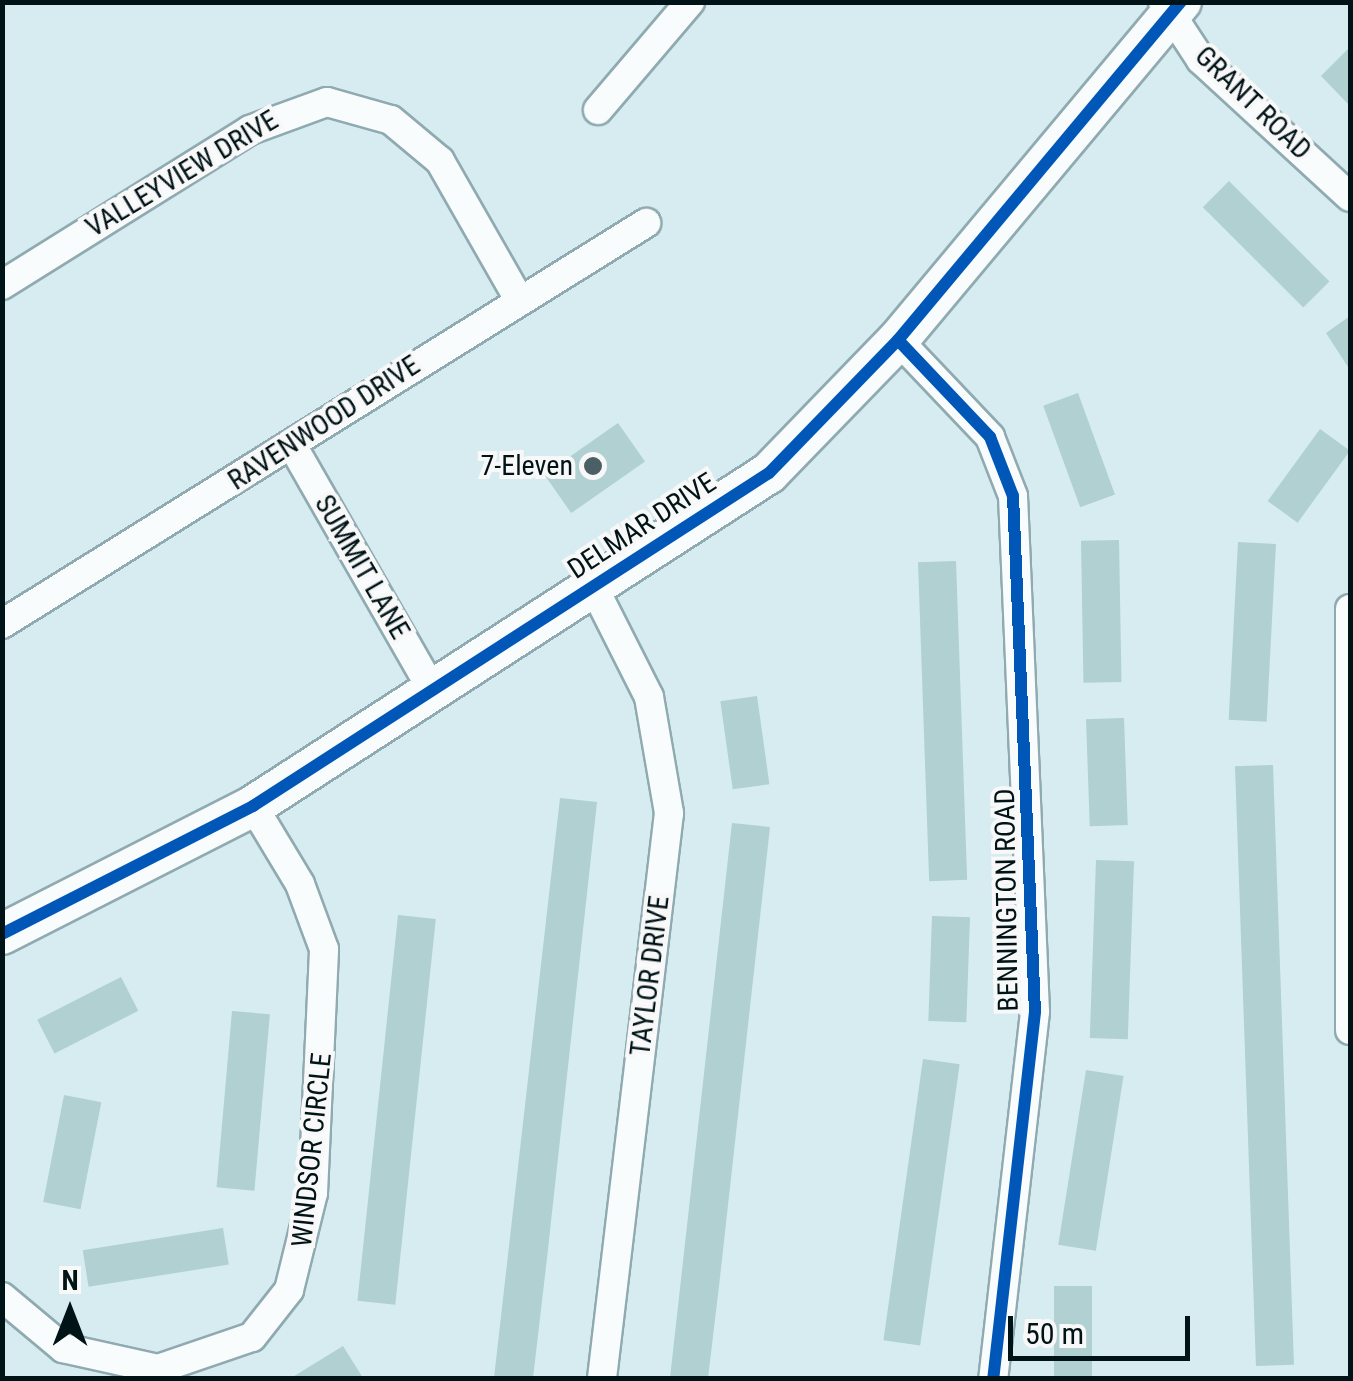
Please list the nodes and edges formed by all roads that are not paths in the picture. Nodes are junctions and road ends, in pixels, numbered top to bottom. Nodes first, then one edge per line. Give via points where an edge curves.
1 (690, 2) edge
2 (1172, 6) edge
3 (598, 110) dead end
4 (1350, 197) edge
5 (646, 223) dead end
6 (2, 285) edge
7 (517, 296) junction
8 (898, 340) junction
9 (292, 446) junction
10 (594, 588) junction
11 (1350, 608) edge
12 (2, 624) edge
13 (432, 689) junction
14 (253, 806) junction
15 (2, 934) edge
16 (1350, 1030) edge
17 (2, 1297) edge
18 (602, 1378) edge
19 (993, 1378) edge

1 - 3 street
2 - 4 street, GRANT ROAD via 1202,60
2 - 8 street, DELMAR DRIVE
5 - 7 street, RAVENWOOD DRIVE
6 - 7 street, VALLEYVIEW DRIVE via 250,130 327,102 390,120 440,160
7 - 9 street, RAVENWOOD DRIVE
8 - 10 street, DELMAR DRIVE via 768,473
8 - 19 street, BENNINGTON ROAD via 990,438 1013,496 1034,1012
9 - 12 street, RAVENWOOD DRIVE
9 - 13 street, SUMMIT LANE
10 - 13 street, DELMAR DRIVE
10 - 18 street, TAYLOR DRIVE via 649,697 669,812
11 - 16 street
13 - 14 street, DELMAR DRIVE
14 - 15 street, DELMAR DRIVE
14 - 17 street, WINDSOR CIRCLE via 300,884 324,949 313,1193 289,1290 252,1337 158,1369 63,1348

